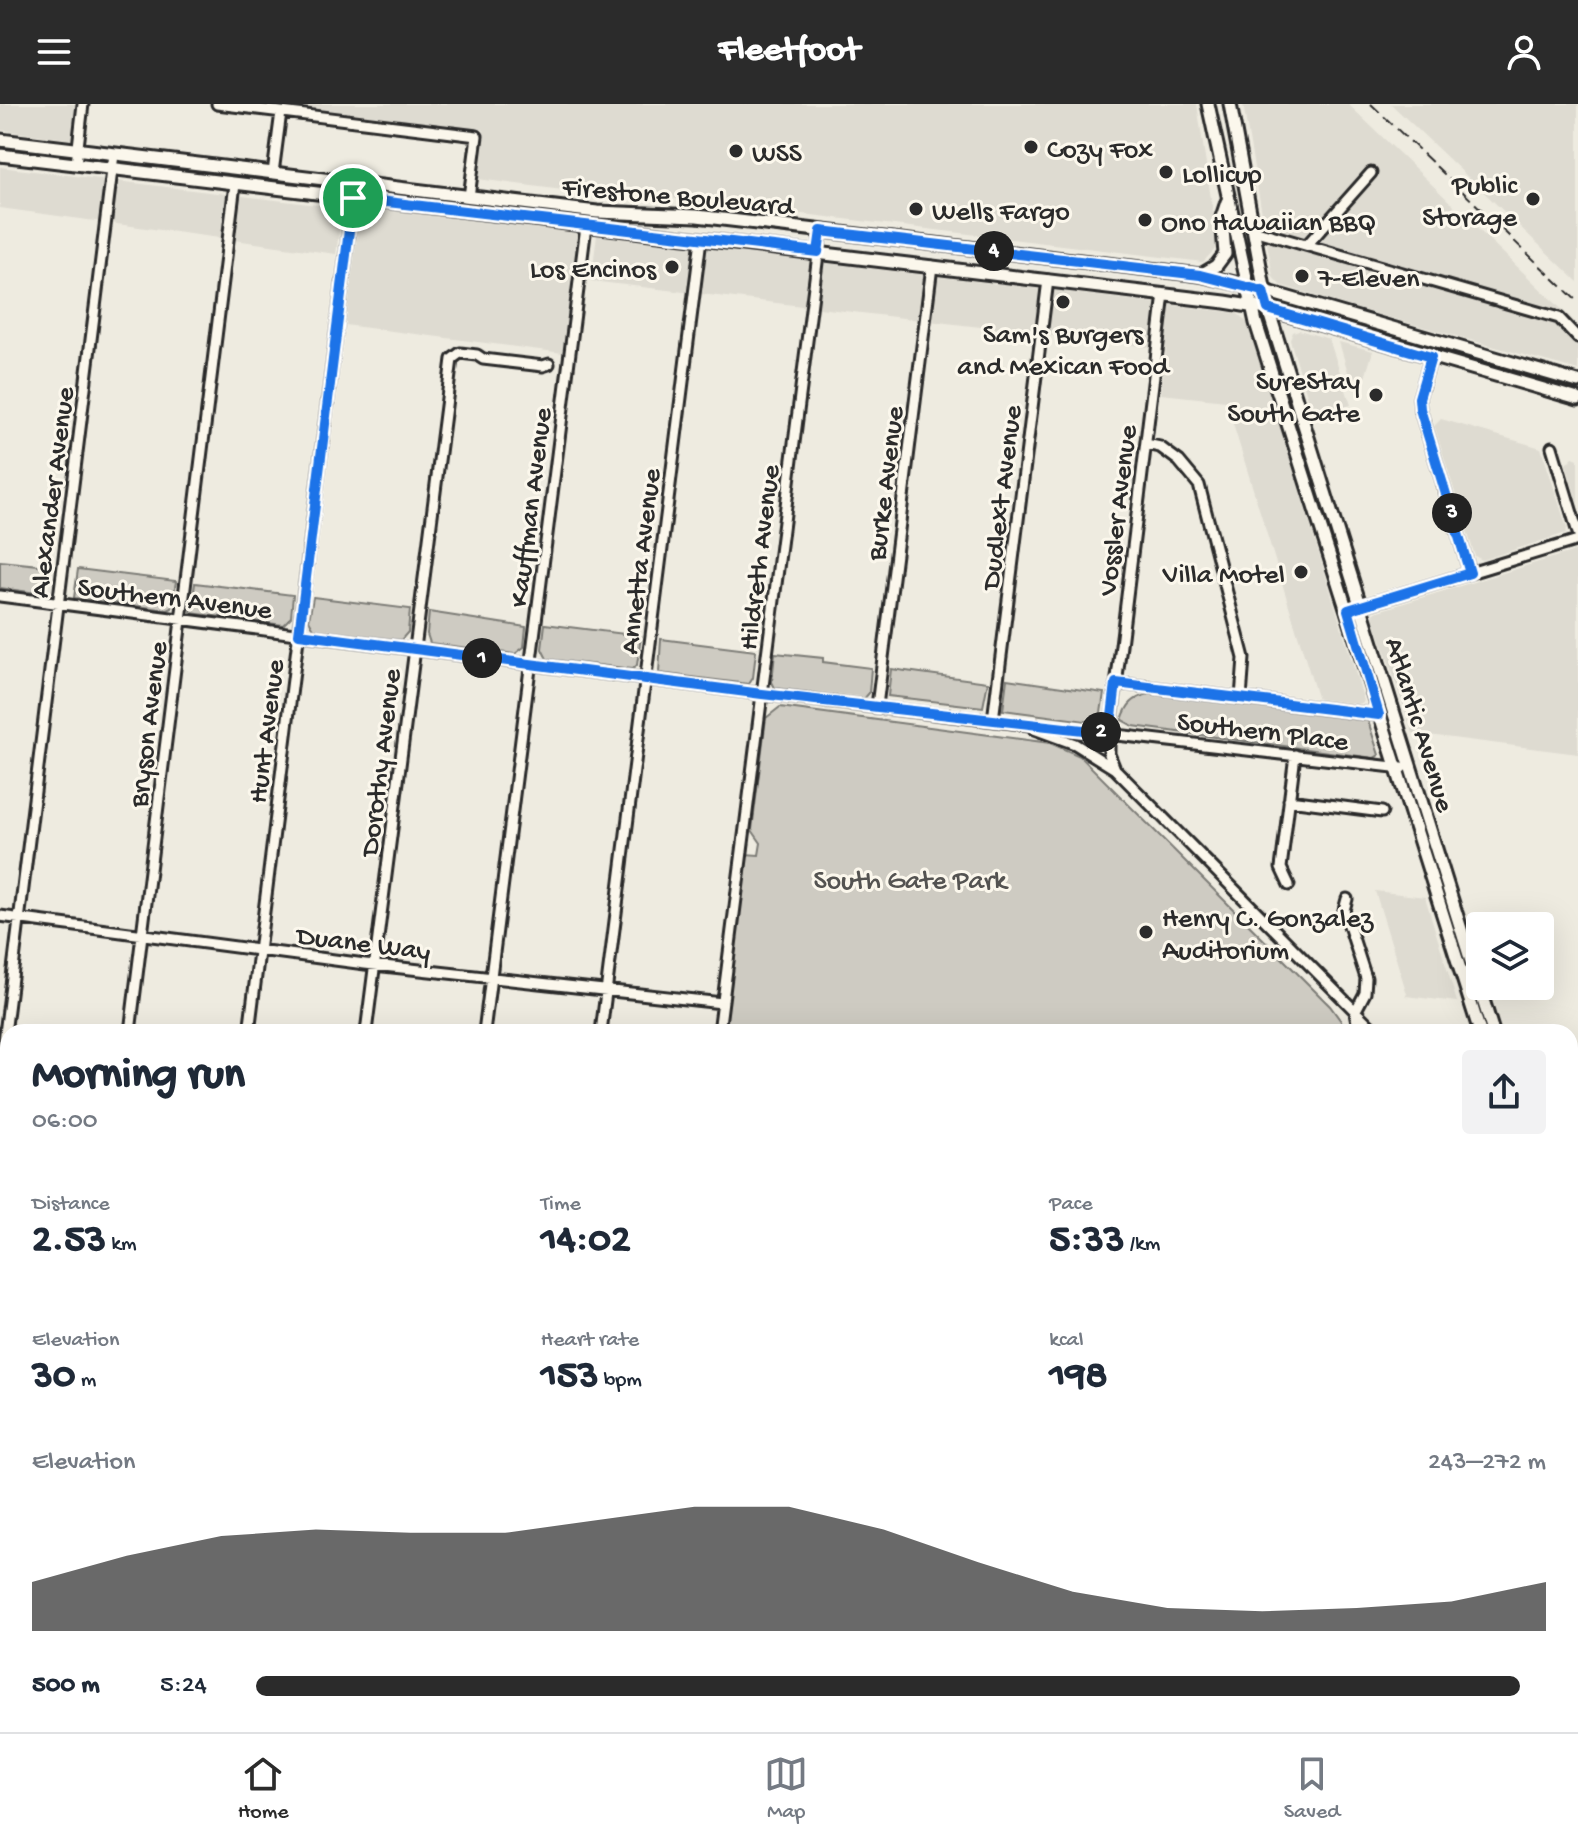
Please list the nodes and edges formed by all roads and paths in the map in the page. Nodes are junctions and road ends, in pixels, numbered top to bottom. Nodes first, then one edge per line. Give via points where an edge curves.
1 (83, 104) edge
2 (217, 104) edge
3 (1208, 104) edge
4 (1230, 104) edge
5 (281, 112) junction
6 (0, 140) edge
7 (77, 149) junction
8 (114, 154) junction
9 (0, 155) edge
10 (76, 164) junction
11 (112, 169) junction
12 (273, 173) junction
13 (1371, 173) dead end
14 (235, 184) junction
15 (469, 197) junction
16 (353, 198) junction
17 (1227, 201) junction
18 (586, 226) junction
19 (1253, 230) junction
20 (821, 231) junction
21 (701, 239) junction
22 (1307, 245) junction
23 (818, 252) junction
24 (932, 266) junction
25 (1200, 275) junction
26 (1048, 280) junction
27 (1248, 286) junction
28 (1263, 291) junction
29 (1164, 294) junction
30 (1252, 306) junction
31 (1268, 309) junction
32 (1578, 338) edge
33 (1431, 357) junction
34 (1487, 357) junction
35 (568, 366) junction
36 (1578, 382) edge
37 (1578, 399) edge
38 (1146, 444) junction
39 (1552, 447) dead end
40 (1578, 533) edge
41 (1578, 540) edge
42 (1470, 573) junction
43 (0, 596) edge
44 (58, 604) junction
45 (1361, 607) junction
46 (1348, 610) junction
47 (181, 619) junction
48 (299, 634) junction
49 (415, 648) junction
50 (531, 664) junction
51 (645, 679) junction
52 (1116, 683) junction
53 (762, 694) junction
54 (1241, 698) junction
55 (877, 706) junction
56 (1379, 715) junction
57 (993, 720) junction
58 (1012, 722) junction
59 (1110, 733) junction
60 (1295, 755) junction
61 (1397, 767) junction
62 (1115, 769) junction
63 (1411, 769) junction
64 (1289, 800) junction
65 (1382, 812) dead end
66 (1289, 885) dead end
67 (1347, 899) dead end
68 (0, 916) edge
69 (19, 919) junction
70 (142, 935) junction
71 (259, 950) junction
72 (375, 964) junction
73 (491, 977) junction
74 (606, 990) junction
75 (722, 1003) junction
76 (1355, 1012) junction
77 (6, 1024) edge
78 (131, 1024) edge
79 (250, 1024) edge
80 (367, 1024) edge
81 (485, 1024) edge
82 (602, 1024) edge
83 (720, 1024) edge
84 (1357, 1024) edge
85 (1368, 1024) edge
86 (1477, 1024) edge
87 (1491, 1024) edge

1 - 7 street
2 - 5 street
3 - 17 main road, Atlantic Avenue
4 - 19 main road, Atlantic Avenue
5 - 12 street
5 - 15 street via 477,136
6 - 7 main road, Firestone Boulevard
7 - 8 main road, Firestone Boulevard
7 - 10 street
8 - 11 street, Alexander Avenue
8 - 12 main road, Firestone Boulevard
9 - 10 main road, Firestone Boulevard
10 - 11 main road, Firestone Boulevard
11 - 14 main road, Firestone Boulevard
11 - 44 street, Alexander Avenue
12 - 15 main road, Firestone Boulevard
13 - 22 street
14 - 16 main road, Firestone Boulevard
14 - 47 street, Bryson Avenue
15 - 20 main road, Firestone Boulevard
16 - 18 main road, Firestone Boulevard
16 - 48 street, Hunt Avenue
17 - 25 main road via 1222,217 1225,254
17 - 27 main road, Atlantic Avenue
18 - 21 main road, Firestone Boulevard
18 - 35 street, Kauffman Avenue
19 - 22 street
19 - 28 main road, Atlantic Avenue
20 - 23 street, Hildreth Avenue
20 - 25 main road, Firestone Boulevard
21 - 23 main road, Firestone Boulevard
21 - 51 street, Annetta Avenue
22 - 32 street via 1559,318
23 - 24 main road, Firestone Boulevard
23 - 53 street, Hildreth Avenue
24 - 26 main road, Firestone Boulevard
24 - 55 street, Burke Avenue
25 - 27 main road, Firestone Boulevard
26 - 29 main road, Firestone Boulevard
26 - 57 street, Dudlext Avenue
27 - 28 main road, Firestone Boulevard
27 - 30 main road, Atlantic Avenue
28 - 31 main road, Atlantic Avenue
28 - 34 main road, Firestone Boulevard
29 - 30 main road, Firestone Boulevard
29 - 38 street, Vossler Avenue
30 - 31 main road, Firestone Boulevard
30 - 46 main road, Atlantic Avenue
31 - 33 main road, Firestone Boulevard
31 - 45 main road, Atlantic Avenue
33 - 34 main road via 1445,352
33 - 37 main road, Firestone Boulevard
33 - 42 street via 1420,409
34 - 36 main road, Firestone Boulevard
35 - 49 street, Dorothy Avenue via 484,353 455,355
35 - 50 street, Kauffman Avenue
38 - 52 street, Vossler Avenue
38 - 54 street via 1179,461 1199,485 1244,658
39 - 40 street
41 - 42 street
42 - 45 street
43 - 44 street, Southern Avenue
44 - 47 street, Southern Avenue
44 - 69 street, Alexander Avenue
45 - 46 street
45 - 63 main road, Atlantic Avenue
46 - 56 main road, Atlantic Avenue
47 - 48 street, Southern Avenue
47 - 70 street, Bryson Avenue
48 - 49 street, Southern Avenue
48 - 71 street, Hunt Avenue
49 - 50 street, Southern Avenue
49 - 72 street, Dorothy Avenue
50 - 51 street, Southern Avenue
50 - 73 street, Kauffman Avenue
51 - 53 street, Southern Avenue
51 - 74 street, Annetta Avenue
52 - 54 street
52 - 59 street, Vossler Avenue
53 - 55 street, Southern Avenue
53 - 75 street, Hildreth Avenue
54 - 56 street
55 - 57 street, Southern Avenue
56 - 61 main road, Atlantic Avenue
57 - 58 street, Southern Avenue
58 - 59 street, Southern Avenue
58 - 62 street, Southern Avenue via 1075,744
59 - 60 street, Southern Place
59 - 62 street
60 - 61 street, Southern Place
60 - 64 street
61 - 63 street, Southern Place
61 - 86 main road, Atlantic Avenue
62 - 76 street, Southern Avenue
63 - 87 main road, Atlantic Avenue
64 - 65 street
64 - 66 street via 1281,868
67 - 76 street via 1344,910 1366,978
68 - 69 street, Duane Way
69 - 70 street, Duane Way
69 - 77 street, Alexander Avenue
70 - 71 street, Duane Way
70 - 78 street, Bryson Avenue
71 - 72 street, Duane Way
71 - 79 street, Hunt Avenue
72 - 73 street, Duane Way
72 - 80 street, Dorothy Avenue
73 - 74 street, Duane Way
73 - 81 street, Kauffman Avenue
74 - 75 street, Duane Way
74 - 82 street, Annetta Avenue
75 - 83 street, Hildreth Avenue
76 - 84 street
76 - 85 street, Southern Avenue

